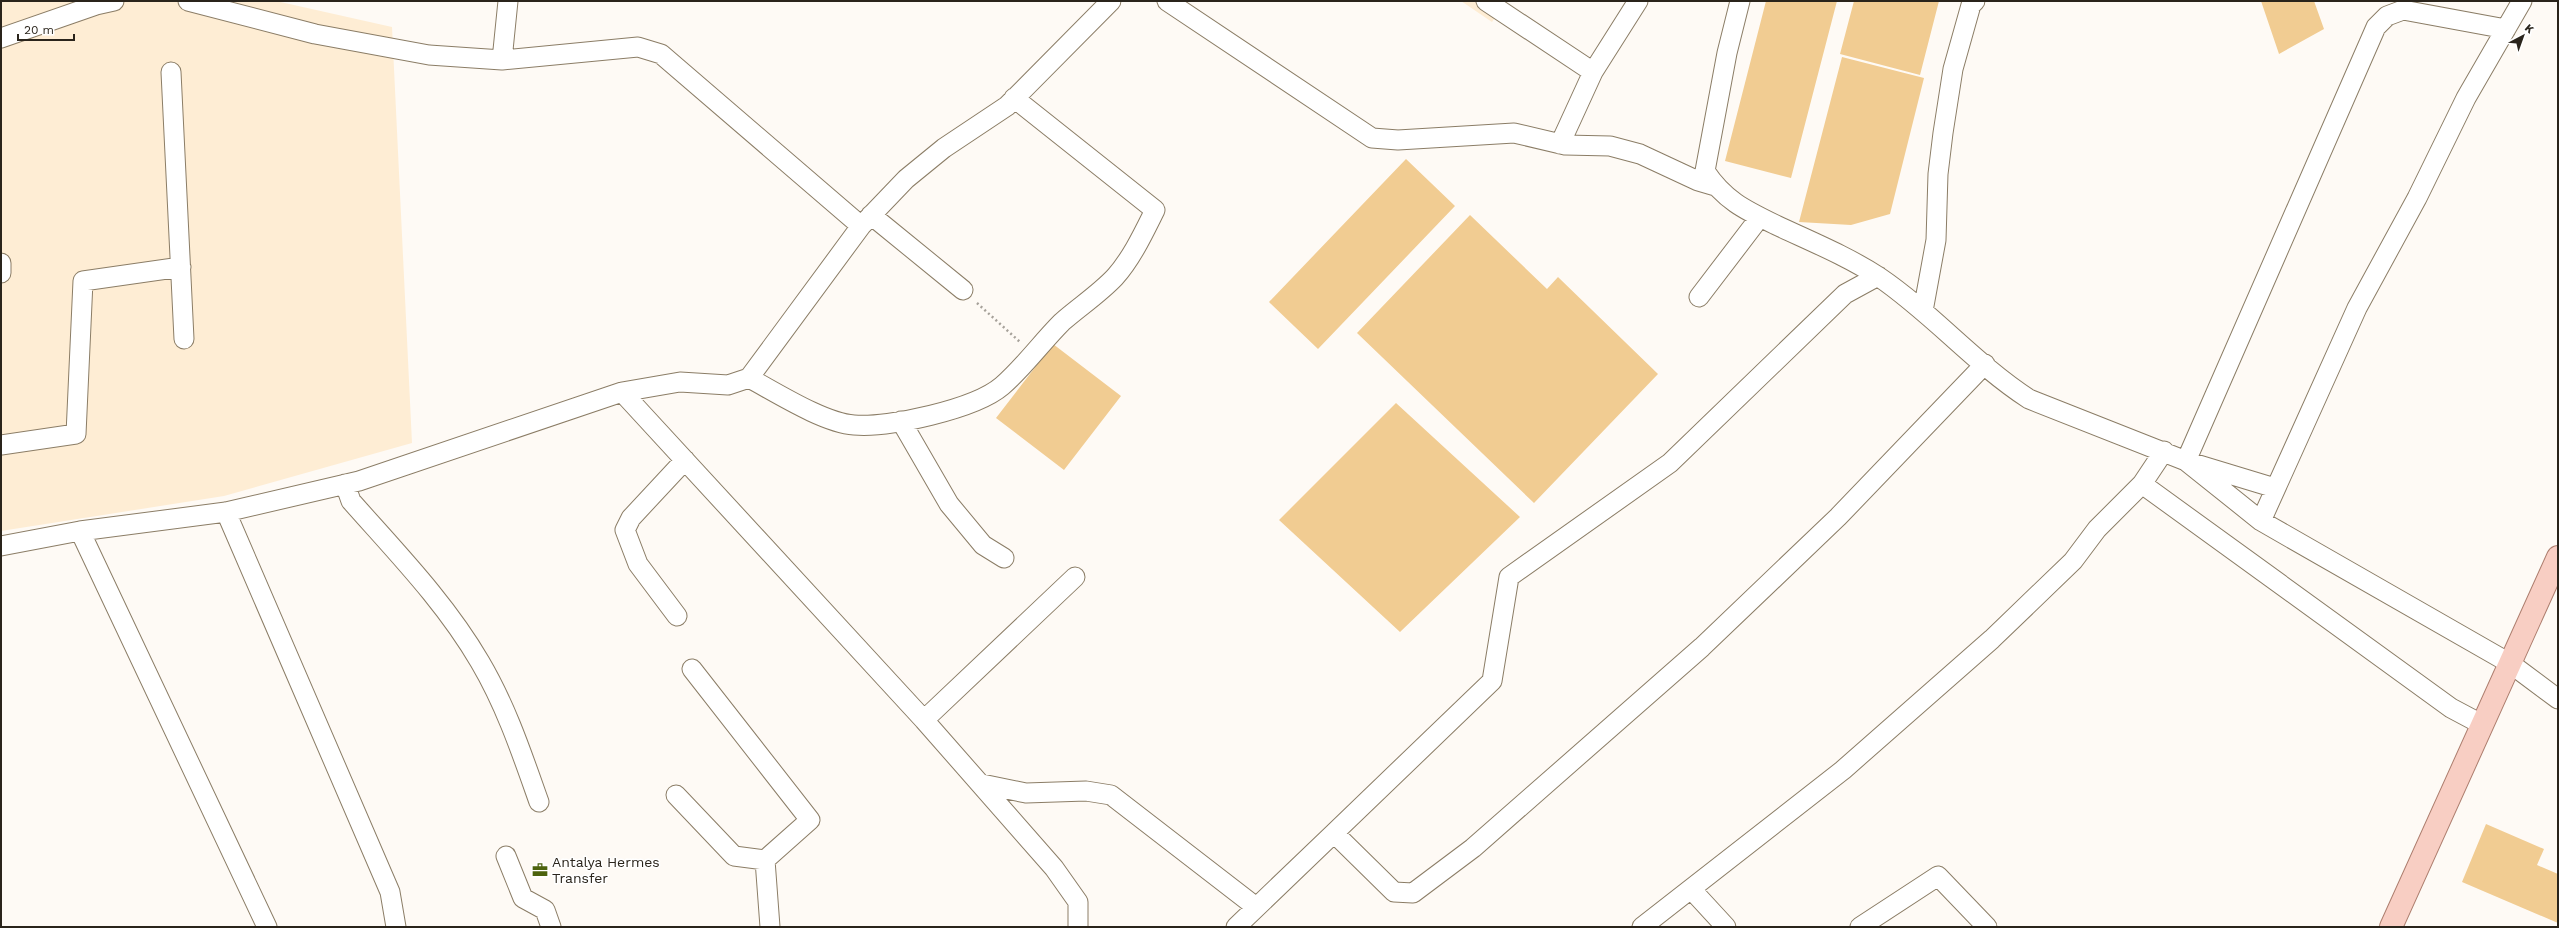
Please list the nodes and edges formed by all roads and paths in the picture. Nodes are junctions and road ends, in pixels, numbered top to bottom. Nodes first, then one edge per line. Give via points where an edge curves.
1 (114, 1) edge
2 (188, 1) edge
3 (508, 1) edge
4 (1112, 1) edge
5 (1167, 1) edge
6 (1486, 1) edge
7 (1638, 1) edge
8 (1740, 1) edge
9 (1975, 1) edge
10 (2522, 1) edge
11 (2506, 29) junction
12 (1, 38) edge
13 (502, 60) junction
14 (171, 72) dead end
15 (1593, 72) junction
16 (1014, 98) junction
17 (1560, 144) junction
18 (1715, 186) junction
19 (1760, 217) junction
20 (866, 221) junction
21 (1, 263) edge
22 (181, 267) junction
23 (1, 273) edge
24 (1878, 276) junction
25 (963, 290) joint
26 (1699, 297) dead end
27 (1923, 311) junction
28 (184, 339) dead end
29 (1033, 354) junction
30 (1985, 364) junction
31 (750, 378) junction
32 (622, 392) junction
33 (901, 421) junction
34 (1, 446) edge
35 (2164, 451) junction
36 (685, 460) junction
37 (2186, 461) junction
38 (345, 484) junction
39 (2142, 484) junction
40 (2275, 488) junction
41 (226, 512) junction
42 (2261, 521) junction
43 (80, 531) junction
44 (1, 546) edge
45 (2558, 557) edge
46 (1004, 558) dead end
47 (1075, 577) dead end
48 (676, 616) dead end
49 (2511, 664) junction
50 (692, 669) dead end
51 (2558, 699) edge
52 (924, 720) junction
53 (2483, 725) junction
54 (982, 784) junction
55 (676, 795) dead end
56 (539, 802) dead end
57 (1334, 833) junction
58 (506, 856) dead end
59 (765, 860) junction
60 (1691, 889) junction
61 (1256, 907) junction
62 (267, 927) edge
63 (396, 927) edge
64 (551, 927) edge
65 (770, 927) edge
66 (1078, 927) edge
67 (1236, 927) edge
68 (1642, 927) edge
69 (1726, 927) edge
70 (1860, 927) edge
71 (1987, 927) edge
72 (2391, 927) edge

1 - 12 street
2 - 13 street via 330,37 429,55
3 - 13 street
4 - 16 street
5 - 17 street via 1372,138 1398,140 1514,133
6 - 15 street
7 - 15 street
8 - 18 street via 1727,53 1705,171
9 - 27 street via 1971,5 1953,69 1938,174 1936,240
10 - 11 street
11 - 37 street via 2403,10 2387,16 2376,27
11 - 40 street via 2466,98 2417,198 2356,308
13 - 20 street via 638,47 661,54
14 - 22 street
15 - 17 street
16 - 20 street via 1007,106 944,148 906,179
16 - 29 street via 1155,210 1140,240 1115,276 1062,323
17 - 18 street via 1610,146 1640,154 1698,181
18 - 19 street via 1735,205
19 - 24 street
19 - 26 street
20 - 25 street
20 - 31 street
21 - 23 street
22 - 28 street
22 - 34 street via 83,281 76,434
24 - 27 street
24 - 57 street via 1845,294 1670,463 1509,577 1492,682
25 - 29 path
27 - 30 street
29 - 33 street via 1000,388 973,402 935,415
30 - 35 street via 2005,383 2029,399
30 - 57 street via 1838,517 1702,647 1473,848 1413,893 1394,892
31 - 32 street via 728,384 680,382
31 - 33 street via 829,419 854,425
32 - 36 street
32 - 38 street
33 - 46 street via 950,504 983,544
35 - 37 street
35 - 39 street
36 - 48 street via 631,518 625,530 638,564
36 - 52 street
37 - 40 street
37 - 42 street
38 - 41 street
38 - 56 street via 351,500 435,597 480,662 510,721
39 - 53 street via 2451,708
39 - 60 street via 2098,529 2073,561 1986,645 1843,770
40 - 42 street
41 - 43 street
41 - 63 street via 390,892
42 - 49 street
43 - 44 street
43 - 62 street
45 - 49 main road
47 - 52 street
49 - 51 street
49 - 53 main road
50 - 59 street via 810,820
52 - 54 street
53 - 72 main road
54 - 61 street via 1026,793 1086,791 1111,795
54 - 66 street via 1054,868 1078,902
55 - 59 street via 734,856
57 - 61 street
58 - 64 street via 523,898 546,910
59 - 65 street
60 - 68 street
60 - 69 street
61 - 67 street
70 - 71 street via 1938,876

